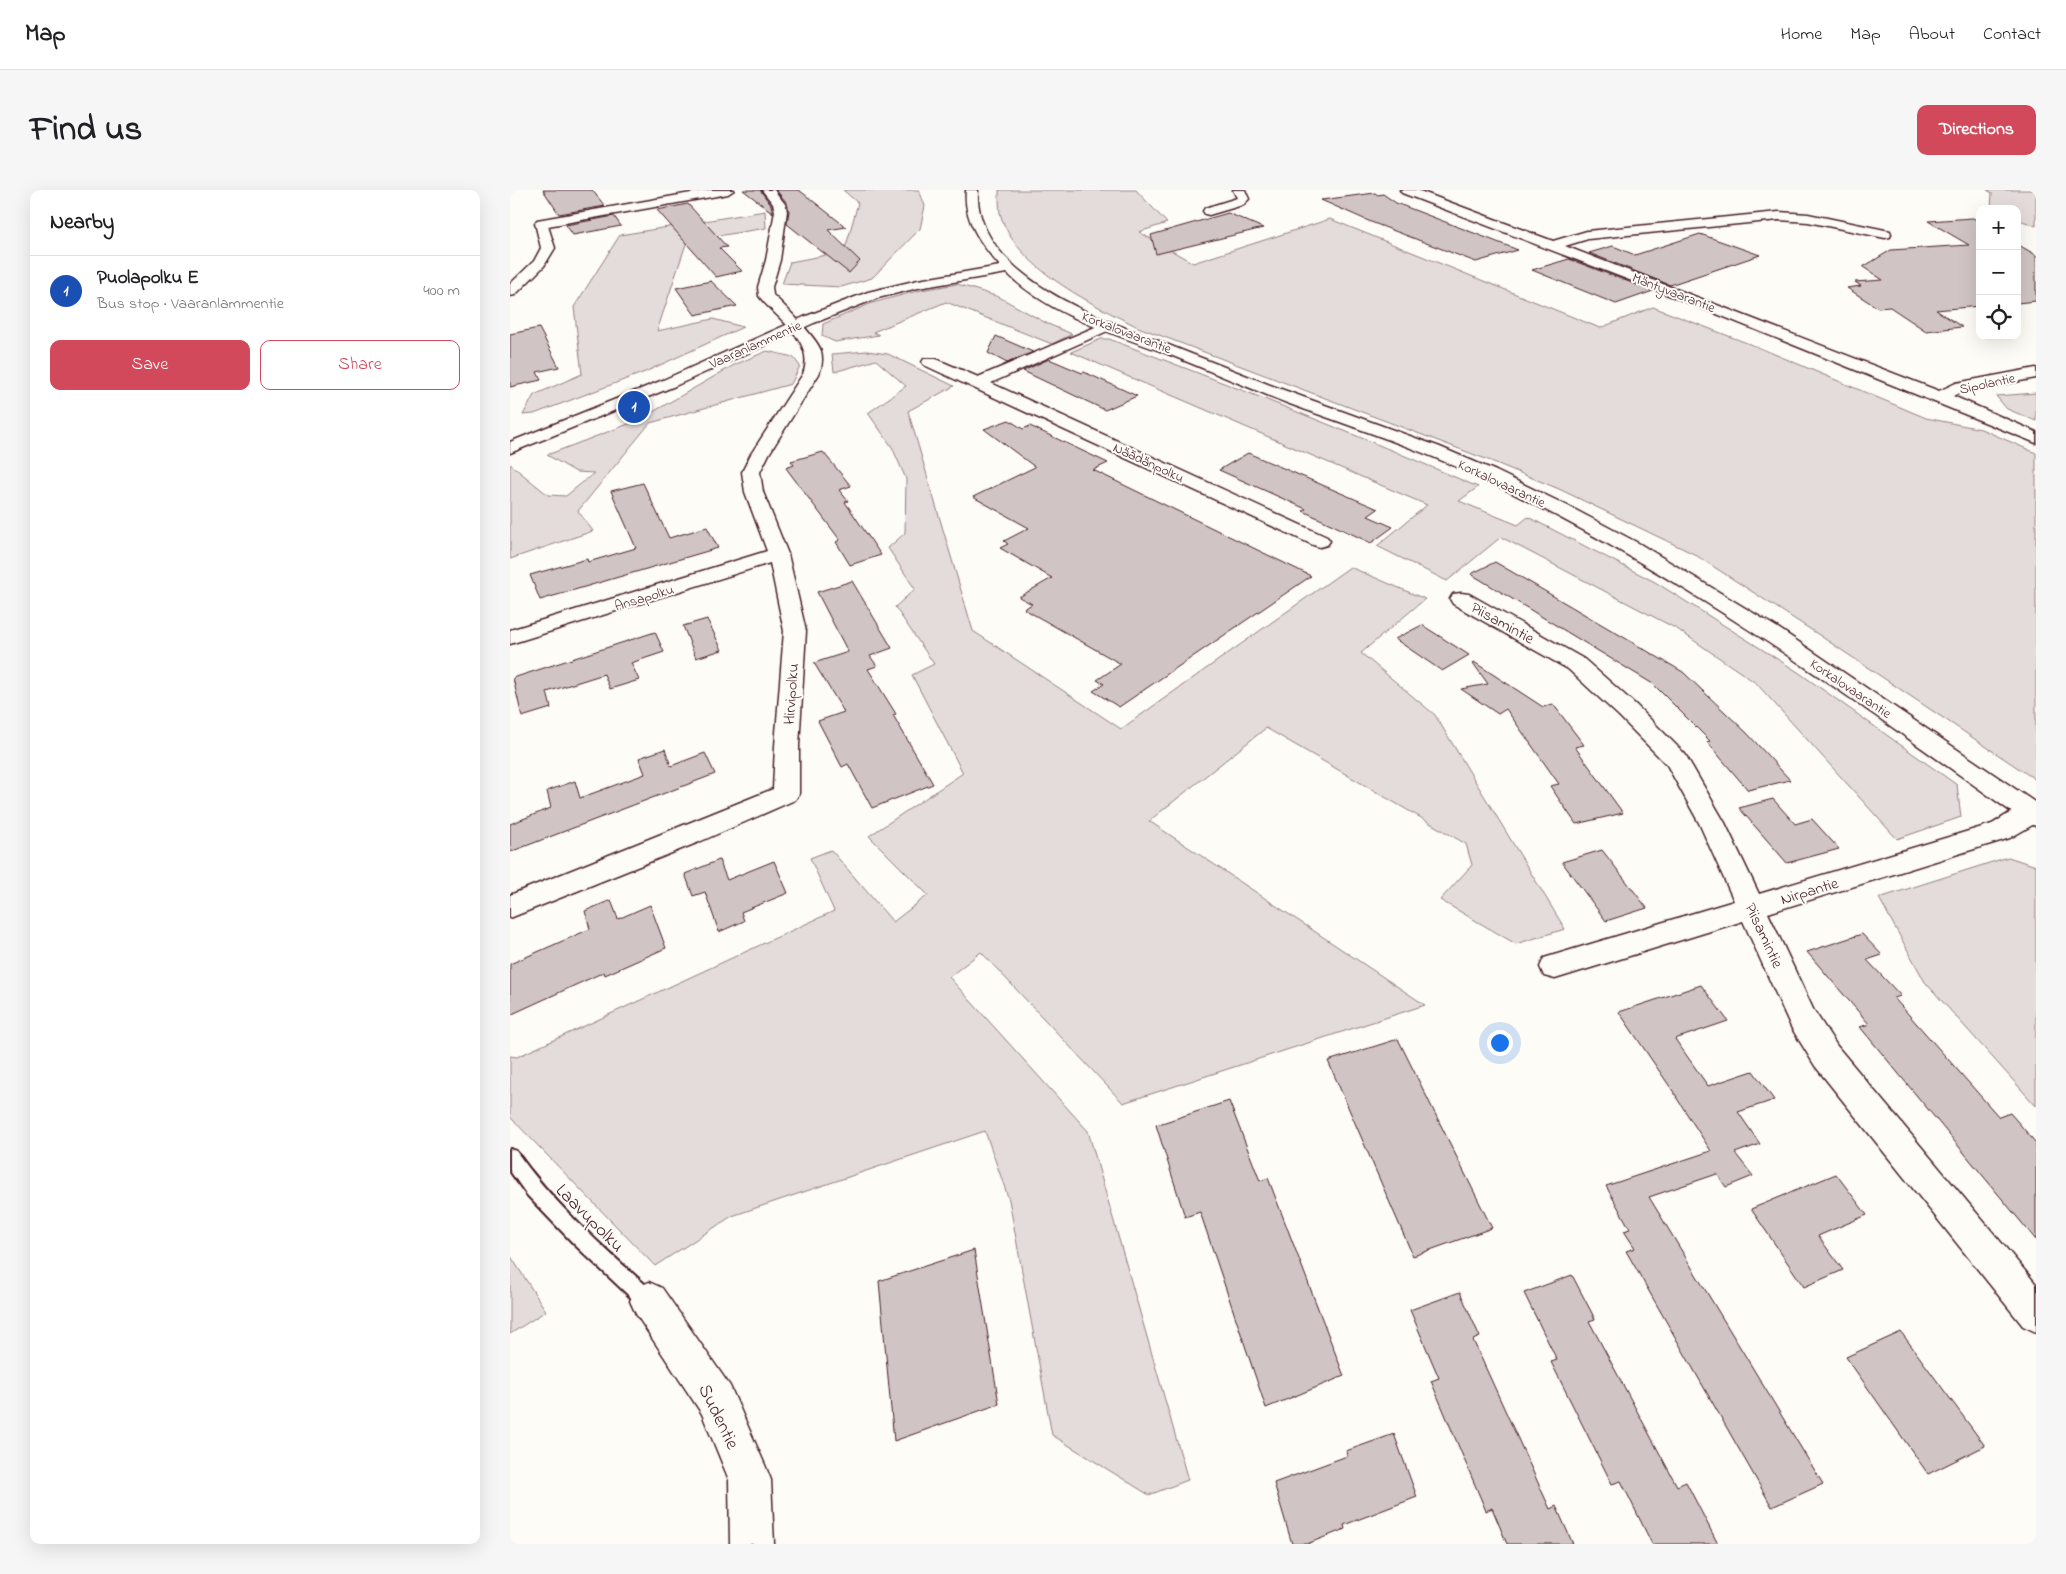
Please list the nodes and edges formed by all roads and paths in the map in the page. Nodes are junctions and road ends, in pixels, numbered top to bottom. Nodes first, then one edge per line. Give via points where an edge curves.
1 (728, 190) edge
2 (768, 190) edge
3 (972, 190) edge
4 (1239, 190) edge
5 (1406, 190) edge
6 (1209, 211) dead end
7 (1885, 234) dead end
8 (1550, 246) junction
9 (1009, 269) junction
10 (510, 292) edge
11 (1107, 326) junction
12 (794, 327) junction
13 (930, 362) dead end
14 (2036, 373) edge
15 (978, 383) junction
16 (1940, 397) junction
17 (2036, 438) edge
18 (510, 448) edge
19 (1320, 541) dead end
20 (778, 554) junction
21 (1461, 599) dead end
22 (510, 637) edge
23 (2034, 814) edge
24 (510, 907) edge
25 (1752, 907) junction
26 (1555, 967) dead end
27 (510, 1157) edge
28 (649, 1301) joint
29 (2036, 1313) edge
30 (752, 1544) edge

1 - 10 street via 541,223 548,248 539,263
2 - 12 street, Hirvipolku via 781,211 765,287 766,296 786,314
3 - 9 street, Korkalovaarantie via 970,198 976,220 995,254
4 - 6 street via 1243,199
5 - 8 street, Mäntyvaarantie
7 - 8 street via 1808,218 1779,216 1587,235
8 - 16 street, Mäntyvaarantie
9 - 11 street, Korkalovaarantie via 1063,307
9 - 12 street, Vaaranlammentie via 873,295
11 - 15 street
11 - 23 street, Korkalovaarantie via 1488,474 1627,544 1754,622
12 - 18 street, Vaaranlammentie via 669,383
12 - 20 street, Hirvipolku via 813,350 814,366 751,472 754,492
13 - 15 street, Näädänpolku
14 - 16 street, Sipolantie via 1956,388
15 - 19 street, Näädänpolku
16 - 17 street, Mäntyvaarantie
20 - 22 street, Ansapolku
20 - 24 street, Hirvipolku via 795,632 786,794
21 - 25 street, Piisamintie via 1576,664 1676,760 1712,823
23 - 25 street, Nirpantie via 2001,831
25 - 26 street, Nirpantie
25 - 29 street, Piisamintie via 1802,1018 1826,1056
27 - 28 lane, Laavupolku via 533,1189 573,1231
28 - 30 street, Sudentie via 716,1400 750,1480

